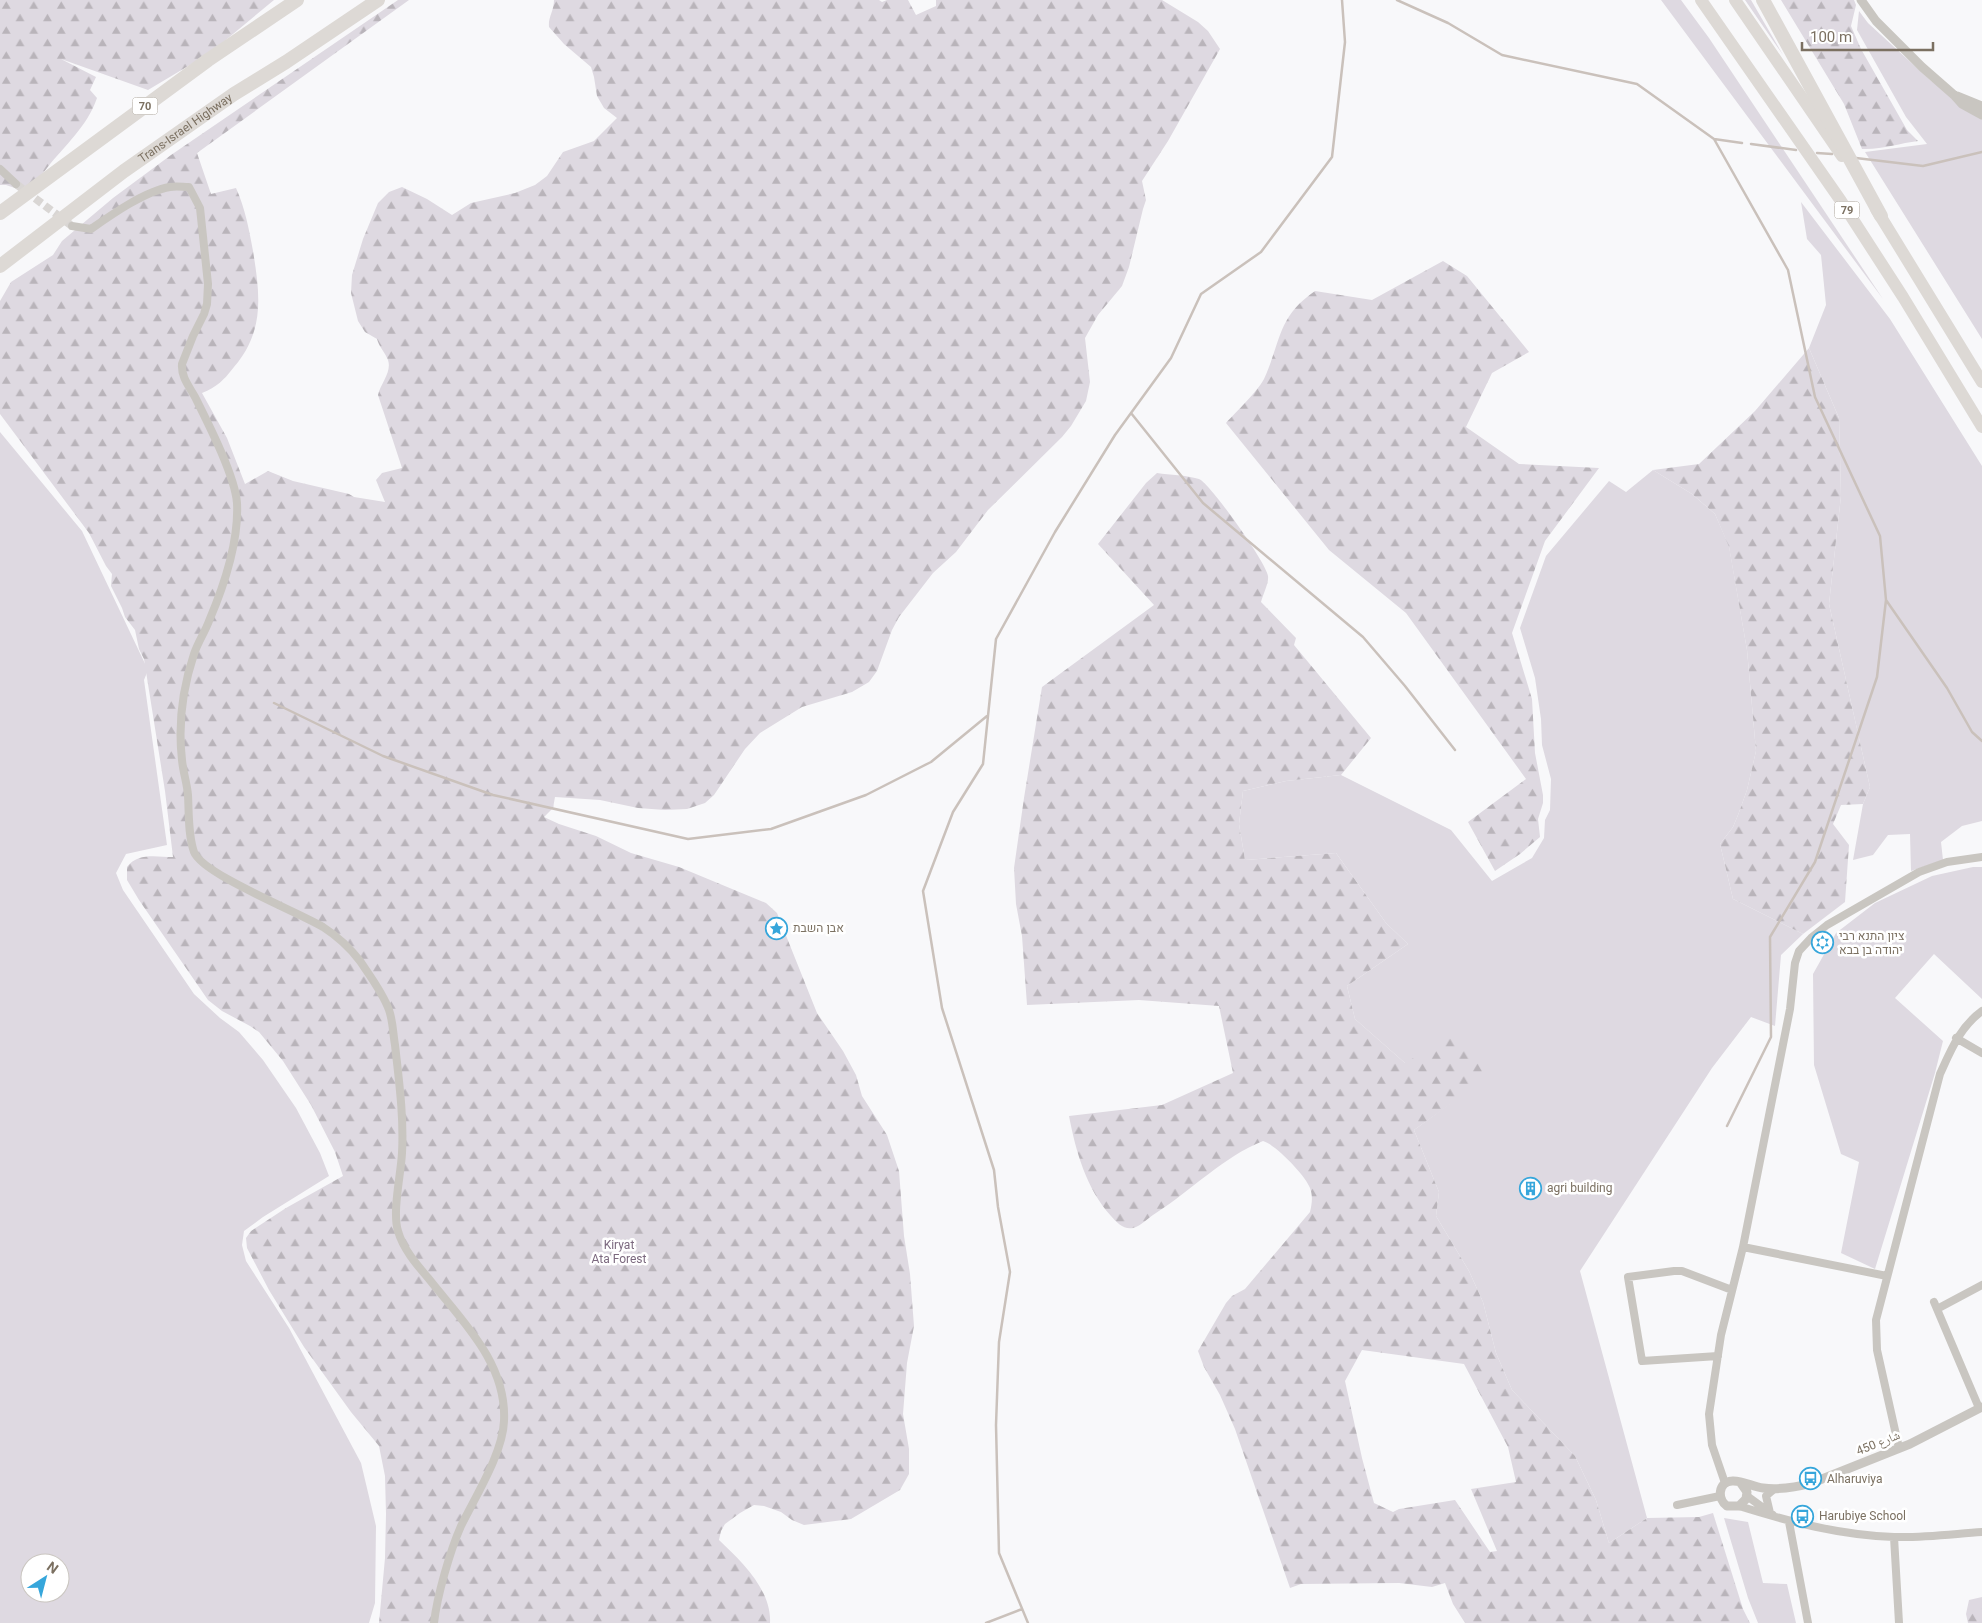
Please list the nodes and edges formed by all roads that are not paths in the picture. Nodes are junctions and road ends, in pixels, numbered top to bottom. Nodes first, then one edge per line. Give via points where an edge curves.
1 (378, 0) edge
2 (1701, 0) edge
3 (1735, 0) edge
4 (1763, 0) edge
5 (1861, 0) edge
6 (296, 1) edge
7 (1954, 95) junction
8 (1982, 106) edge
9 (1982, 115) edge
10 (0, 169) edge
11 (16, 184) tunnel mouth
12 (0, 214) edge
13 (1881, 216) junction
14 (72, 226) tunnel mouth
15 (0, 266) edge
16 (1982, 382) edge
17 (1982, 427) edge
18 (1982, 857) edge
19 (1982, 1011) edge
20 (1956, 1038) junction
21 (1982, 1053) edge
22 (1742, 1247) junction
23 (1887, 1276) junction
24 (1982, 1285) edge
25 (1732, 1290) junction
26 (1718, 1356) junction
27 (1981, 1408) edge
28 (1899, 1448) junction
29 (1740, 1482) junction
30 (1725, 1483) junction
31 (1776, 1489) junction
32 (1720, 1496) junction
33 (1747, 1496) junction
34 (1677, 1505) dead end
35 (1739, 1506) junction
36 (1770, 1512) junction
37 (1777, 1518) junction
38 (1789, 1522) junction
39 (1982, 1532) edge
40 (1894, 1537) junction
41 (434, 1623) edge
42 (1808, 1623) edge
43 (1899, 1623) edge

1 - 15 highway, Trans-Israel Highway via 234,94
2 - 17 highway, 79 via 1841,201
3 - 13 highway, 79
4 - 13 highway
5 - 7 street via 1892,38
6 - 12 highway, 70 via 208,60
7 - 8 street
7 - 9 street
10 - 11 street
13 - 16 highway, 79
14 - 41 street via 91,229 113,213 169,187 189,187 200,208 207,304 182,364 182,372 224,461 237,505 227,575 194,651 182,700 182,758 191,837 195,856 212,870 326,929 345,945 358,958 391,1013 400,1085 402,1151 397,1230 410,1256 480,1343 494,1366 504,1405 502,1434 490,1468 459,1530
18 - 22 street via 1946,862 1919,872 1827,925 1799,952
19 - 20 street
20 - 21 street
20 - 23 street via 1940,1074
22 - 23 street
22 - 25 street
23 - 28 street via 1876,1320 1877,1350
24 - 27 street via 1936,1305
25 - 26 street
25 - 26 street via 1682,1271 1628,1277 1642,1361
26 - 30 street via 1709,1414 1712,1444
27 - 28 street, شارع 450
28 - 31 street, شارع 450 via 1812,1483
29 - 30 street via 1732,1480
29 - 31 street, شارع 450
29 - 33 street via 1746,1488
30 - 32 street
31 - 33 street, شارع 450
31 - 36 street via 1766,1496
32 - 34 street
32 - 35 street via 1727,1506
33 - 35 street
33 - 36 street
35 - 37 street
36 - 37 street
37 - 38 street
38 - 40 street
38 - 42 street
39 - 40 street
40 - 43 street

